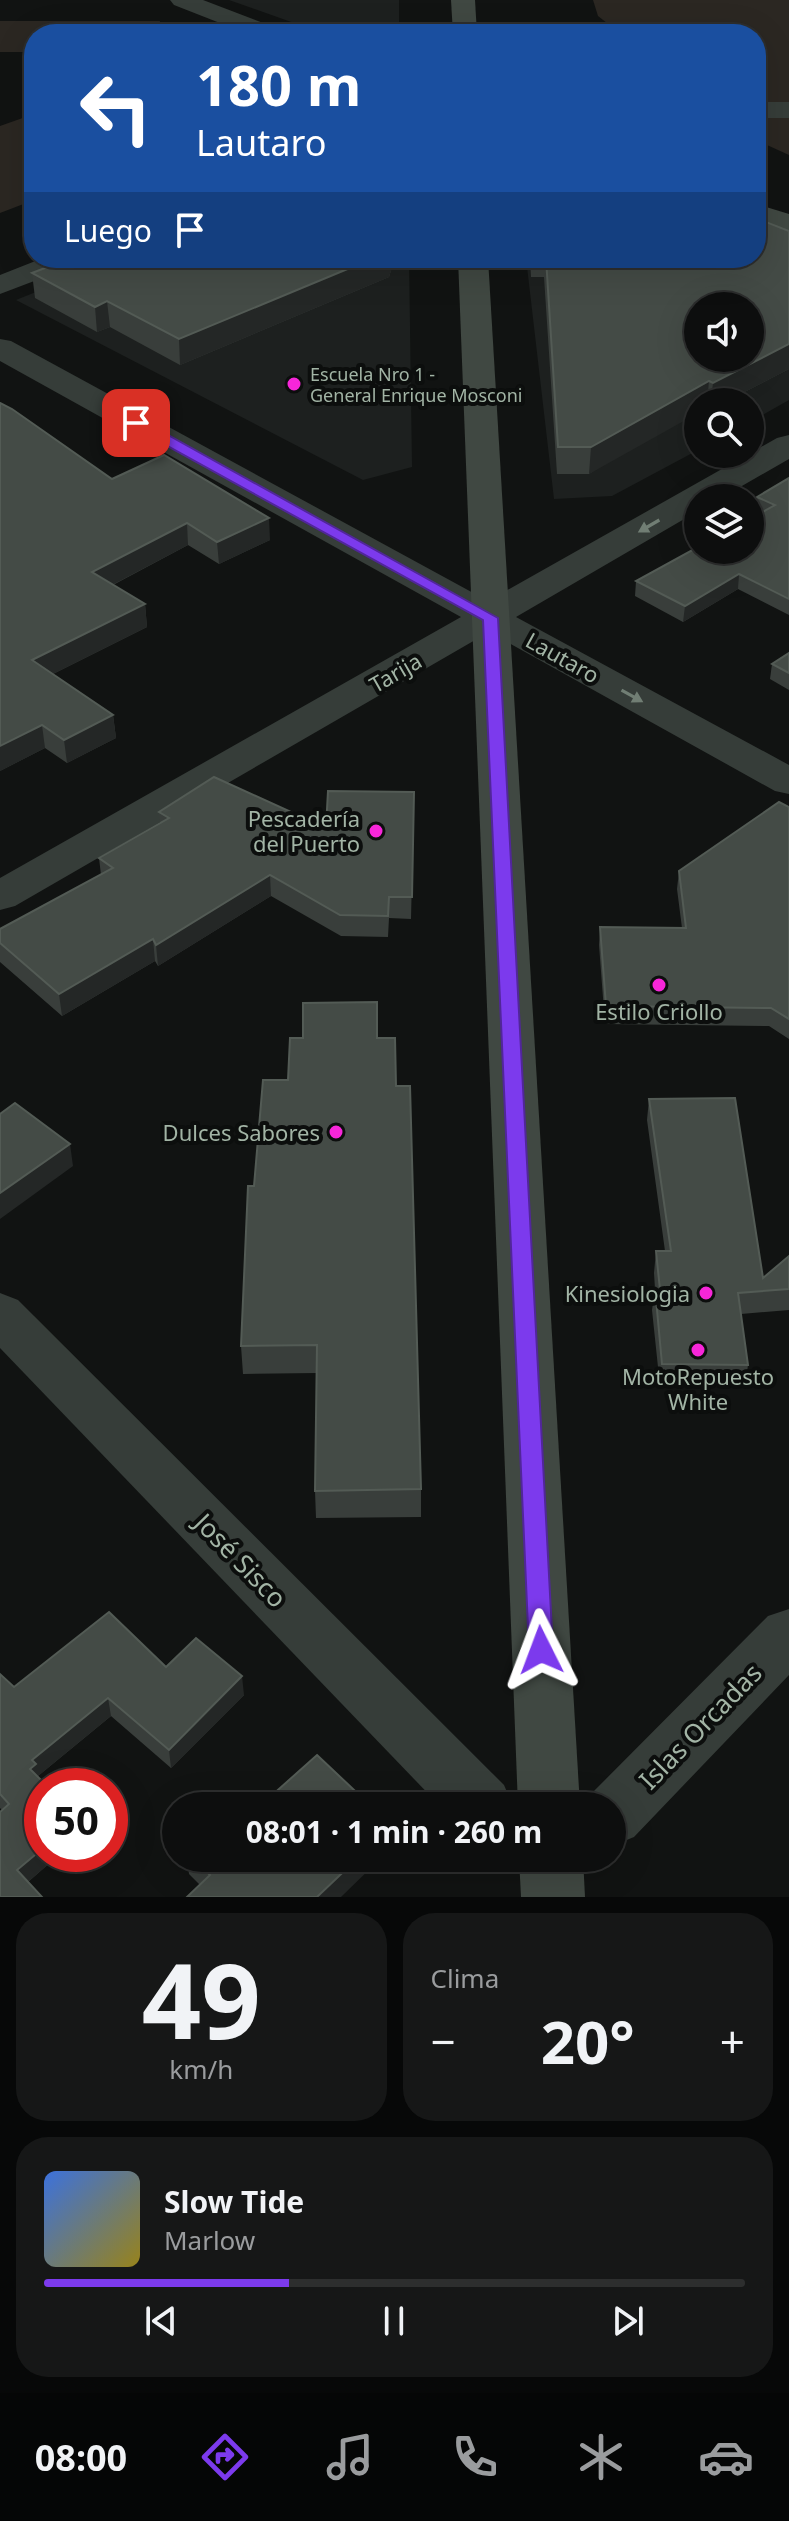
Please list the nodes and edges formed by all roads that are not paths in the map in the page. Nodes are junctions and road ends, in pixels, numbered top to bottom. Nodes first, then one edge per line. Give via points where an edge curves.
1 (182, 0) edge
2 (463, 0) edge
3 (244, 24) edge
4 (464, 24) edge
5 (766, 110) edge
6 (789, 110) edge
7 (766, 216) edge
8 (789, 224) edge
9 (766, 235) edge
10 (789, 244) edge
11 (43, 268) edge
12 (473, 268) edge
13 (0, 285) edge
14 (0, 348) edge
15 (789, 445) edge
16 (490, 618) junction
17 (789, 782) edge
18 (0, 896) edge
19 (0, 1314) edge
20 (789, 1635) edge
21 (468, 1792) edge
22 (548, 1792) edge
23 (626, 1802) edge

1 - 3 street
2 - 4 main road
5 - 6 street
7 - 8 main road
9 - 10 main road
11 - 13 street
12 - 16 main road
14 - 16 street, Lautaro
15 -> 16 street, Tarija
16 -> 17 street, Lautaro
16 - 18 street, Tarija
16 - 22 main road
19 - 21 street, José Sisco
20 - 23 street, Islas Orcadas

